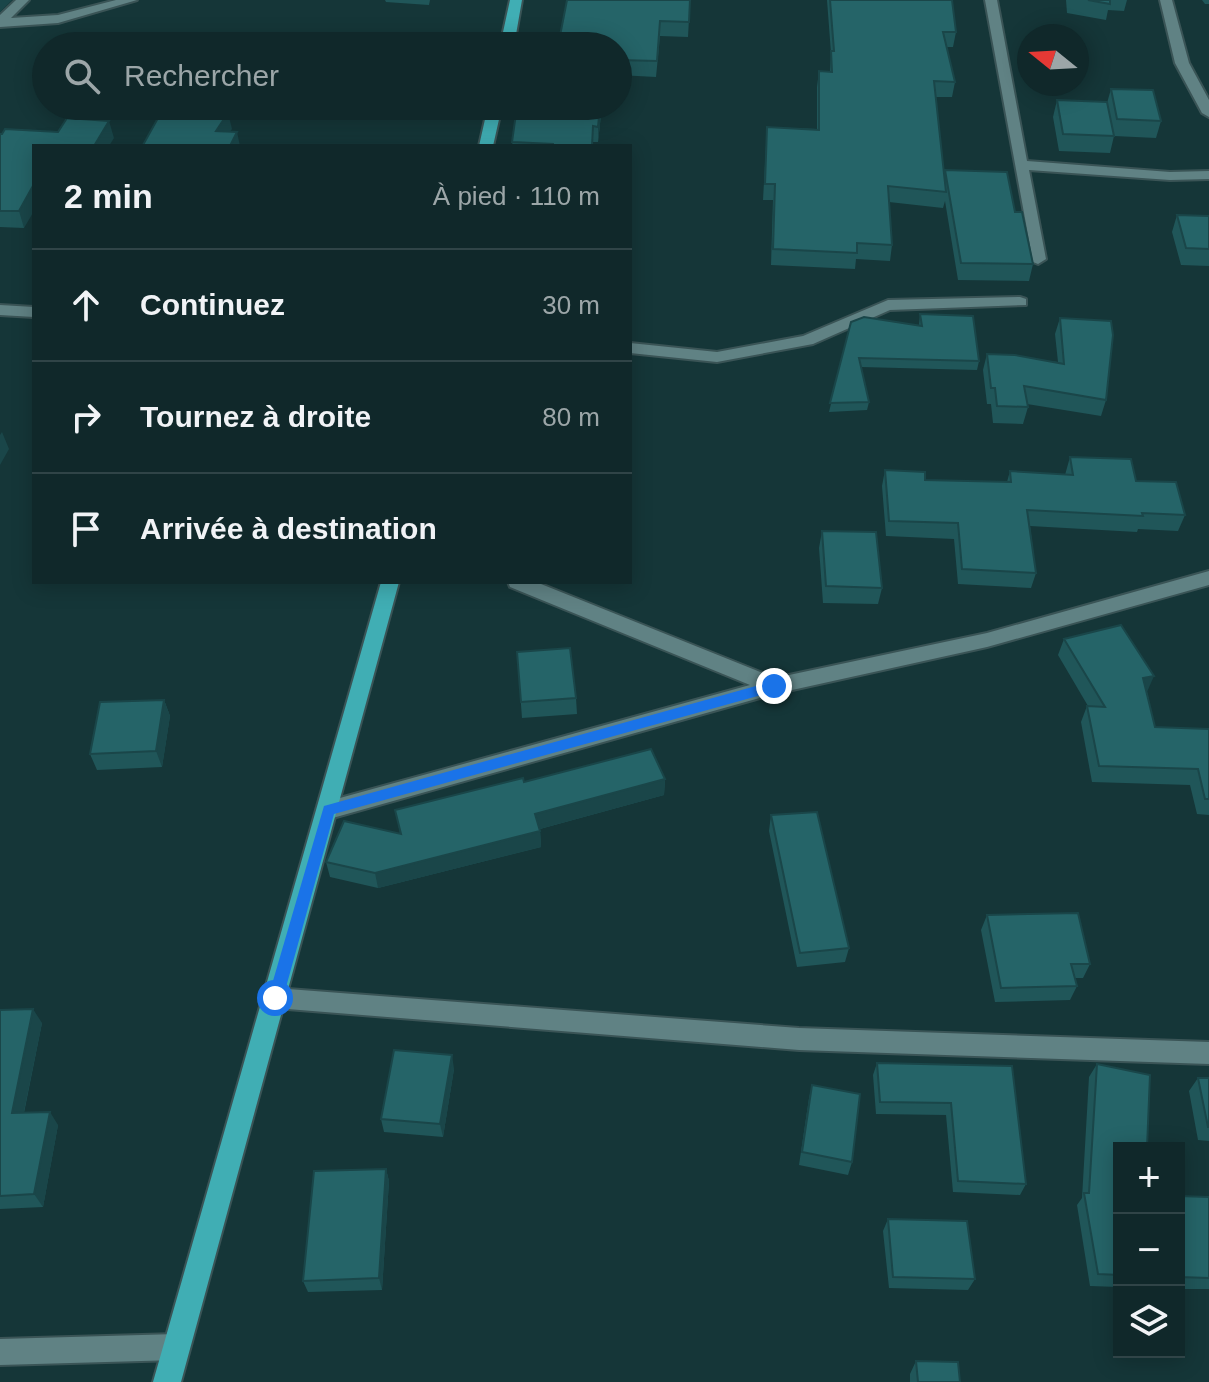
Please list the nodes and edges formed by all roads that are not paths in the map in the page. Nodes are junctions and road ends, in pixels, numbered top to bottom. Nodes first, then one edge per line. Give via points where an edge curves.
1 (23, 0) edge
2 (131, 0) edge
3 (516, 0) edge
4 (991, 0) edge
5 (1166, 0) edge
6 (0, 23) edge
7 (510, 32) edge
8 (1209, 113) edge
9 (492, 120) edge
10 (486, 144) edge
11 (1022, 165) junction
12 (1209, 175) edge
13 (1038, 259) dead end
14 (1020, 302) dead end
15 (0, 310) edge
16 (32, 312) edge
17 (632, 348) edge
18 (1209, 578) edge
19 (389, 584) edge
20 (522, 584) edge
21 (774, 686) junction
22 (329, 810) junction
23 (275, 998) junction
24 (1209, 1053) edge
25 (177, 1347) junction
26 (0, 1352) edge
27 (167, 1382) edge

1 - 6 street
2 - 6 street via 58,19
3 - 7 main road
4 - 11 street
5 - 8 street via 1182,63
9 - 10 main road
11 - 12 street
11 - 13 street
14 - 17 street via 888,305 807,340 717,357
15 - 16 street
18 - 21 street via 987,640
19 - 22 main road
20 - 21 street
21 - 22 street
22 - 23 main road
23 - 24 street via 799,1039
23 - 25 main road
25 - 26 street
25 - 27 main road

